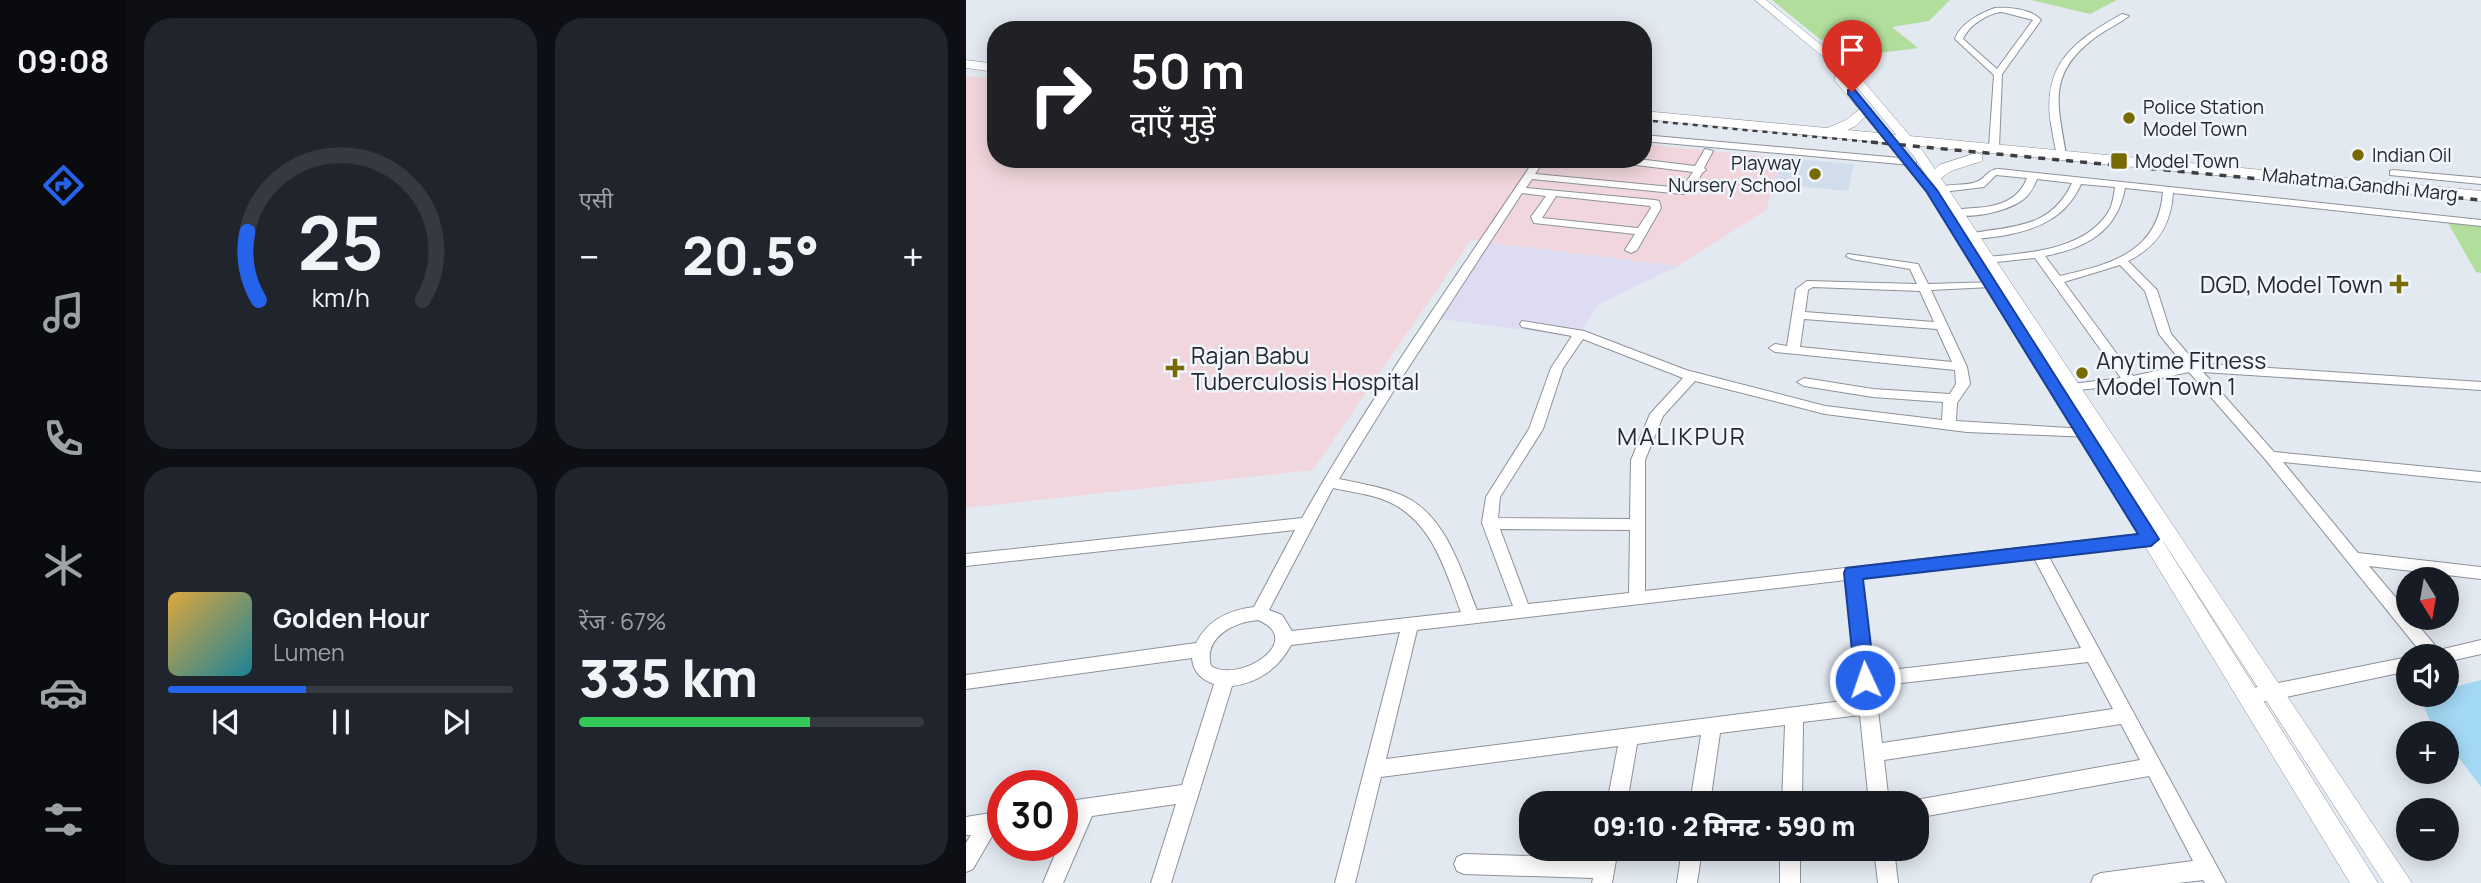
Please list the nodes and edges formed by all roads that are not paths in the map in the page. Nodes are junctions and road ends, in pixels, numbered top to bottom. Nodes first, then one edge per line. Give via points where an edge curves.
1 (1755, 1) edge
2 (2125, 16) dead end
3 (966, 52) edge
4 (987, 54) edge
5 (966, 64) edge
6 (987, 67) edge
7 (1998, 74) junction
8 (1865, 109) junction
9 (1652, 116) edge
10 (1652, 128) edge
11 (1831, 132) junction
12 (1887, 137) junction
13 (1652, 138) edge
14 (1994, 147) junction
15 (1708, 151) dead end
16 (1909, 151) junction
17 (2061, 154) junction
18 (1979, 159) junction
19 (1652, 164) edge
20 (1535, 168) edge
21 (1701, 170) junction
22 (1993, 172) junction
23 (2393, 173) dead end
24 (2033, 175) junction
25 (1530, 176) junction
26 (2078, 180) junction
27 (2481, 181) edge
28 (1938, 184) junction
29 (2121, 184) junction
30 (2168, 189) junction
31 (1520, 190) junction
32 (1553, 193) junction
33 (2481, 196) edge
34 (2481, 208) edge
35 (1956, 212) junction
36 (2481, 223) edge
37 (1642, 232) junction
38 (1972, 236) junction
39 (1632, 250) dead end
40 (2038, 254) junction
41 (1852, 256) dead end
42 (1987, 260) junction
43 (2122, 261) junction
44 (2058, 281) junction
45 (1991, 284) junction
46 (1925, 288) junction
47 (1799, 315) junction
48 (1526, 324) dead end
49 (1942, 326) junction
50 (1580, 334) junction
51 (1775, 348) dead end
52 (1793, 350) junction
53 (1961, 367) junction
54 (2194, 367) junction
55 (1692, 376) junction
56 (2130, 380) junction
57 (1804, 382) dead end
58 (2481, 386) edge
59 (2072, 388) junction
60 (1952, 398) junction
61 (1949, 425) junction
62 (2085, 434) junction
63 (2270, 456) junction
64 (2481, 477) edge
65 (1328, 482) junction
66 (1304, 523) junction
67 (1490, 523) junction
68 (1636, 525) junction
69 (2160, 537) junction
70 (2038, 551) junction
71 (2353, 558) junction
72 (966, 560) edge
73 (1853, 573) junction
74 (2481, 573) edge
75 (1637, 599) junction
76 (1259, 612) junction
77 (1523, 612) junction
78 (1472, 619) junction
79 (1410, 626) junction
80 (1285, 639) junction
81 (2424, 644) edge
82 (2481, 647) edge
83 (1199, 650) junction
84 (2459, 652) edge
85 (2095, 654) junction
86 (2396, 666) edge
87 (1225, 679) junction
88 (1865, 680) junction
89 (966, 682) edge
90 (2273, 692) junction
91 (2248, 697) junction
92 (1868, 706) junction
93 (2126, 715) junction
94 (1794, 716) junction
95 (1712, 726) junction
96 (1629, 737) junction
97 (1873, 753) junction
98 (2152, 767) junction
99 (1374, 769) junction
100 (1619, 791) edge
101 (1702, 791) edge
102 (1792, 791) edge
103 (1878, 791) edge
104 (1187, 793) junction
105 (1929, 807) edge
106 (1086, 808) junction
107 (1078, 809) edge
108 (987, 822) edge
109 (966, 826) edge
110 (987, 833) edge
111 (1690, 861) edge
112 (1790, 861) edge
113 (1885, 861) edge
114 (966, 862) edge
115 (1464, 864) dead end
116 (1605, 867) edge
117 (2212, 876) edge
118 (1053, 883) edge
119 (1161, 883) edge
120 (1345, 883) edge
121 (1687, 883) edge
122 (1790, 883) edge
123 (1888, 883) edge
124 (2101, 883) edge
125 (2365, 883) edge
126 (2399, 883) edge

1 - 8 street
1 - 16 street via 1855,78
2 - 17 street via 2076,51 2057,76 2053,93
3 - 4 main road
5 - 6 main road
7 - 7 street via 1963,45 1961,33 1989,9 2035,17 2038,20 2019,50
7 - 14 street
8 - 11 main road via 1851,123
8 - 12 street
9 - 11 main road
10 - 16 main road, Mahatma Gandhi Marg
11 - 12 main road
12 - 16 main road
13 - 16 street
14 - 16 main road, Mahatma Gandhi Marg
14 - 17 main road, Mahatma Gandhi Marg
15 - 21 street
16 - 18 main road, Mahatma Gandhi Marg
16 - 28 street
16 - 45 street
17 - 33 main road, Mahatma Gandhi Marg
18 - 22 street
18 - 28 main road via 1945,168
18 - 34 main road, Mahatma Gandhi Marg
19 - 21 street
20 - 25 street
21 - 25 street via 1683,191
22 - 24 street
22 - 28 street via 1980,184
23 - 27 street
24 - 26 street
24 - 35 street via 2031,186 2017,201 1988,210
25 - 31 street
26 - 29 street
26 - 38 street via 2072,200 2055,215 2035,225
28 - 35 street
29 - 30 street
29 - 40 street via 2120,200 2104,226 2067,246
30 - 36 street
30 - 43 street via 2167,218 2161,229
31 - 32 street
31 - 65 street
32 - 37 street via 1656,203
32 - 37 street via 1536,217 1538,221
35 - 38 street
37 - 39 street
38 - 42 street
40 - 42 street
40 - 44 street
41 - 46 street via 1910,264
42 - 59 street
43 - 44 street
43 - 54 street via 2151,290 2165,334
44 - 56 street
45 - 46 street
45 - 62 street
46 - 47 street via 1811,283 1802,289
46 - 49 street
47 - 49 street
47 - 52 street
48 - 50 street
49 - 53 street
50 - 55 street
50 - 67 street via 1557,368 1536,429 1493,497
51 - 52 street
52 - 53 street
53 - 60 street via 1962,391
54 - 56 street
54 - 58 street
54 - 63 street
55 - 61 street via 1825,410
55 - 68 street via 1657,414 1639,460
56 - 59 street
57 - 60 street via 1873,393
59 - 69 street
60 - 61 street
61 - 62 street
62 - 69 street
63 - 64 street
63 - 71 street
65 - 66 street
65 - 78 street via 1393,497 1416,512 1448,559
66 - 72 street
66 - 76 street
67 - 68 street
67 - 77 street
68 - 75 street
69 - 70 street
69 - 90 street
69 - 91 street
70 - 73 street
70 - 85 street
71 - 74 street
71 - 81 street
73 - 75 street
73 - 88 street
75 - 77 street
76 - 80 street via 1283,626
76 - 83 street via 1222,623
77 - 78 street
78 - 79 street
79 - 80 street
79 - 99 street
80 - 87 street via 1264,667
82 - 84 street
83 - 87 street via 1200,664 1209,675
83 - 89 street
85 - 88 street
85 - 93 street
86 - 90 street
87 - 104 street
88 - 92 street
90 - 91 street
90 - 126 street
91 - 125 street
92 - 94 street
92 - 97 street
93 - 97 street
93 - 98 street
94 - 95 street
94 - 102 street
95 - 96 street
95 - 101 street
96 - 99 street
96 - 100 street
97 - 103 street
98 - 105 street
98 - 117 street
99 - 120 street
104 - 106 street
104 - 119 street
106 - 107 street
106 - 118 street
108 - 109 street
110 - 114 street
111 - 121 street
112 - 122 street
113 - 123 street
115 - 116 street
117 - 124 street

